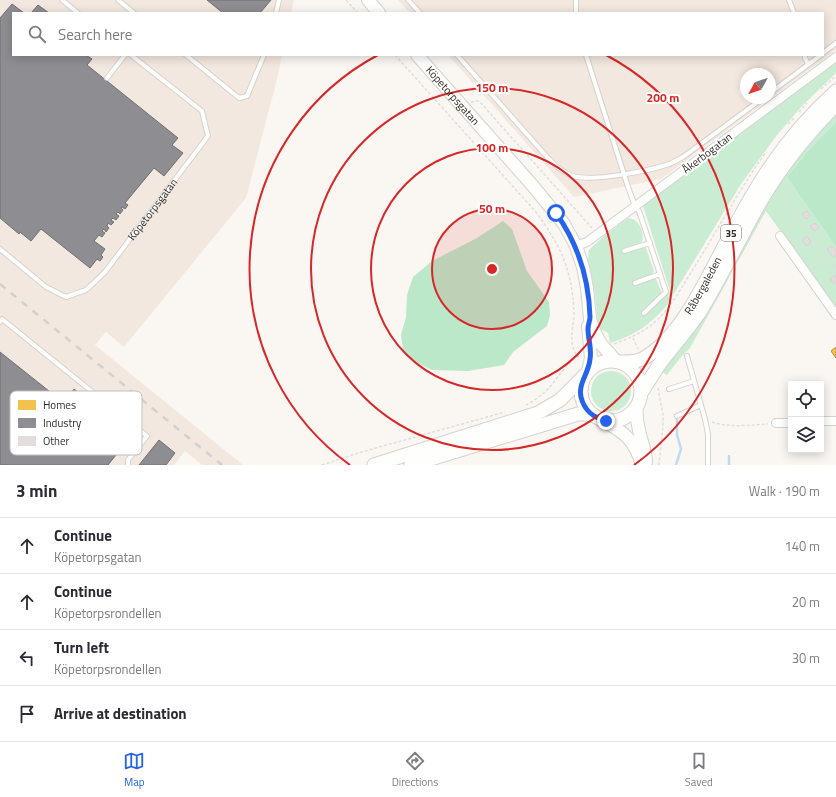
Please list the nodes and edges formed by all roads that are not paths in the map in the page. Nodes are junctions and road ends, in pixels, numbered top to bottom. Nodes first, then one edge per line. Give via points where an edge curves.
1 (62, 0) edge
2 (118, 0) edge
3 (279, 0) edge
4 (368, 0) edge
5 (408, 0) edge
6 (576, 0) edge
7 (789, 0) edge
8 (77, 12) edge
9 (133, 12) edge
10 (276, 12) edge
11 (379, 12) edge
12 (419, 12) edge
13 (576, 12) edge
14 (794, 12) edge
15 (836, 43) edge
16 (824, 52) edge
17 (124, 56) edge
18 (131, 56) edge
19 (187, 56) edge
20 (264, 56) edge
21 (418, 56) edge
22 (458, 56) edge
23 (586, 56) edge
24 (805, 56) edge
25 (819, 56) edge
26 (836, 57) edge
27 (808, 64) junction
28 (107, 78) dead end
29 (776, 88) edge
30 (836, 91) edge
31 (755, 104) edge
32 (836, 105) edge
33 (624, 174) junction
34 (635, 206) junction
35 (781, 237) road end
36 (650, 243) junction
37 (576, 246) junction
38 (0, 249) edge
39 (624, 251) dead end
40 (660, 274) junction
41 (635, 283) dead end
42 (644, 313) dead end
43 (836, 315) edge
44 (590, 319) junction
45 (0, 322) edge
46 (687, 356) dead end
47 (619, 362) junction
48 (586, 373) junction
49 (694, 380) junction
50 (669, 389) dead end
51 (91, 391) edge
52 (641, 393) junction
53 (701, 405) junction
54 (636, 407) junction
55 (677, 416) dead end
56 (598, 418) junction
57 (824, 421) edge
58 (836, 421) edge
59 (788, 422) edge
60 (776, 423) road end
61 (142, 432) edge
62 (142, 442) edge
63 (132, 455) edge
64 (128, 465) edge
65 (374, 465) edge
66 (411, 465) edge
67 (642, 465) edge
68 (646, 465) edge
69 (708, 465) edge

1 - 8 lane
2 - 9 lane
3 - 10 lane
4 - 11 street
5 - 12 lane
6 - 13 lane
7 - 14 lane
15 - 16 lane
17 - 28 lane
18 - 38 lane, Köpetorpsgatan via 202,112 208,136 105,272 86,290 66,297 46,286
19 - 20 lane via 239,98 247,96
21 - 37 street, Köpetorpsgatan via 552,208
22 - 33 lane via 559,168 574,176 593,178
23 - 33 lane
24 - 27 lane
25 - 27 lane
26 - 34 street, Åkerbogatan
27 - 29 lane
30 - 47 main road, Råbergaleden / 35 via 799,129 764,176 700,292 670,335 650,355 638,361
31 - 33 lane via 683,157 671,163
32 - 52 main road, Råbergaleden / 35 via 798,147 773,182 700,312 661,362
33 - 34 lane
34 - 36 lane
34 - 37 street, Åkerbogatan via 587,242
35 - 43 street
36 - 39 lane
36 - 40 lane
37 - 44 street, Köpetorpsgatan via 586,278
40 - 41 lane
40 - 42 lane via 666,292
44 - 47 street, Köpetorpsgatan via 597,337
44 - 48 street, Köpetorpsgatan via 588,327 591,358
45 - 51 lane via 2,319
46 - 49 lane
47 - 48 main road, 35 via 601,362
47 - 52 main road via 630,367 637,375
48 - 56 main road via 580,389 582,398 585,407
48 - 65 main road, 35 via 560,400 538,413
49 - 50 lane
49 - 53 lane
52 - 54 main road, 35
53 - 55 lane
53 - 69 lane via 708,434
54 - 56 main road via 621,419 612,421
54 - 68 street via 636,419 644,445
56 - 66 main road via 578,414
56 - 67 street via 628,437 637,449
57 - 58 street
59 - 60 street
61 - 62 lane via 147,436
63 - 64 lane

